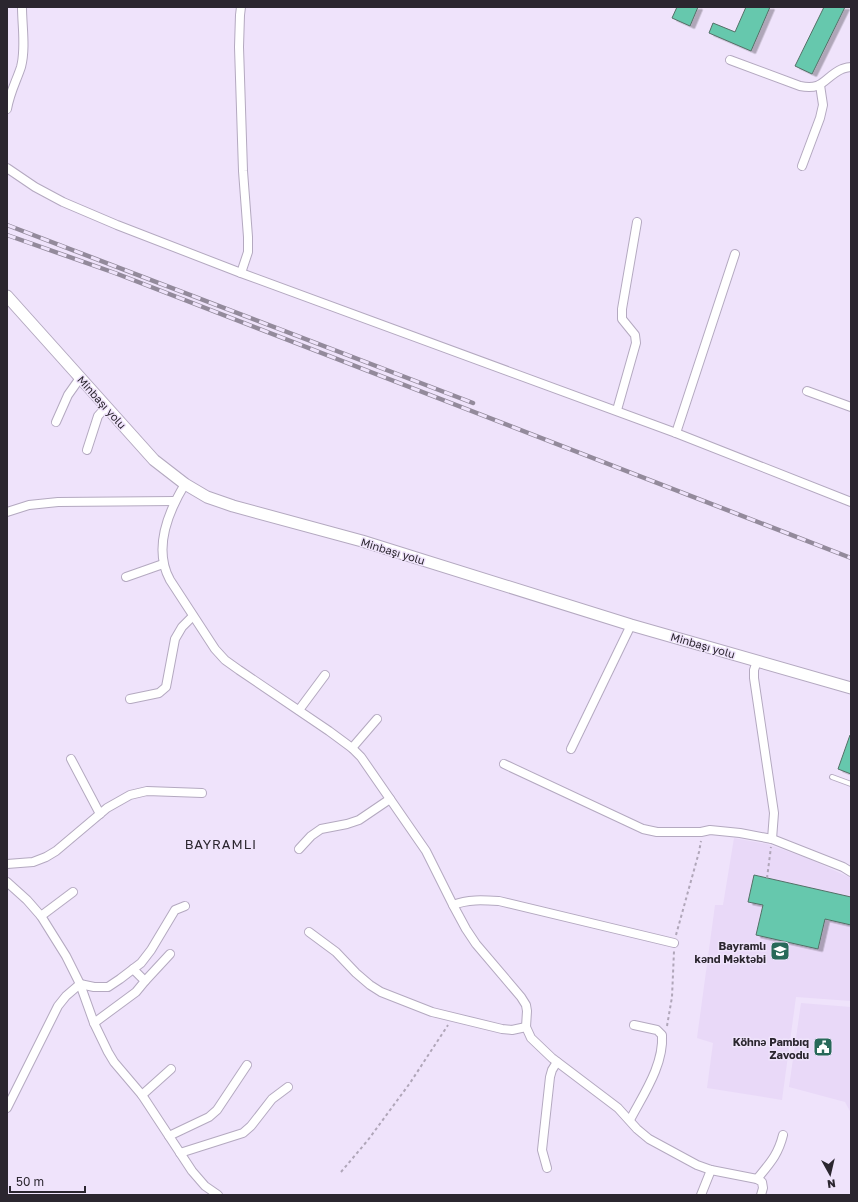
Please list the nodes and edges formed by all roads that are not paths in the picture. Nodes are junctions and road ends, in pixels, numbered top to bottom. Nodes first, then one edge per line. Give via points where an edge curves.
1 (22, 7) edge
2 (241, 7) edge
3 (730, 60) dead end
4 (851, 67) edge
5 (820, 85) junction
6 (8, 96) edge
7 (7, 109) edge
8 (802, 166) dead end
9 (7, 168) edge
10 (637, 222) dead end
11 (735, 254) dead end
12 (241, 273) junction
13 (7, 296) edge
14 (80, 378) junction
15 (807, 391) dead end
16 (106, 407) junction
17 (851, 407) edge
18 (617, 410) junction
19 (56, 422) dead end
20 (676, 433) junction
21 (87, 450) dead end
22 (185, 484) junction
23 (175, 501) junction
24 (851, 502) edge
25 (7, 512) edge
26 (163, 564) junction
27 (126, 577) dead end
28 (193, 616) junction
29 (631, 625) junction
30 (757, 661) junction
31 (325, 675) dead end
32 (851, 688) edge
33 (130, 699) dead end
34 (298, 710) junction
35 (377, 720) dead end
36 (352, 748) junction
37 (570, 749) dead end
38 (71, 759) dead end
39 (504, 764) dead end
40 (832, 777) dead end
41 (851, 784) edge
42 (202, 793) dead end
43 (390, 799) junction
44 (100, 814) junction
45 (772, 839) junction
46 (298, 849) dead end
47 (7, 864) edge
48 (851, 872) edge
49 (7, 882) edge
50 (73, 892) dead end
51 (185, 906) dead end
52 (453, 906) junction
53 (41, 916) junction
54 (309, 932) dead end
55 (674, 943) road end
56 (170, 954) dead end
57 (133, 969) junction
58 (145, 981) junction
59 (80, 984) junction
60 (94, 1023) junction
61 (634, 1025) dead end
62 (526, 1026) junction
63 (557, 1062) junction
64 (247, 1065) dead end
65 (171, 1069) dead end
66 (288, 1087) dead end
67 (142, 1095) junction
68 (7, 1108) edge
69 (630, 1120) junction
70 (783, 1135) dead end
71 (169, 1136) junction
72 (180, 1153) junction
73 (547, 1168) dead end
74 (711, 1170) junction
75 (757, 1179) junction
76 (218, 1195) edge
77 (701, 1195) edge
78 (761, 1195) edge

1 - 6 street via 21,66
2 - 12 street via 243,171 248,237 248,252
3 - 5 street via 800,86
4 - 5 street via 841,69
5 - 8 street via 823,105
6 - 7 street
9 - 12 street via 35,188 63,202
10 - 18 street via 622,310 622,319 634,335 636,343
11 - 20 street
12 - 18 street
13 - 14 street, Minbaşı yolu
14 - 16 street, Minbaşı yolu
14 - 19 street via 68,395
15 - 17 street
16 - 21 street via 98,416
16 - 22 street, Minbaşı yolu via 154,460
18 - 20 street
20 - 24 street
22 - 23 street
22 - 29 street, Minbaşı yolu via 207,497 233,506 362,541
23 - 25 street via 58,502 29,505
23 - 26 street via 164,535
26 - 27 street
26 - 28 street via 165,572
28 - 33 street via 175,639 166,687 159,693
28 - 34 street via 225,660
29 - 30 street, Minbaşı yolu
29 - 37 street
30 - 32 street, Minbaşı yolu
30 - 45 street via 754,678 774,813
31 - 34 street
34 - 36 street
35 - 36 street
36 - 43 street via 368,766
38 - 44 street
39 - 45 street via 644,829 657,832 740,832
40 - 41 lane
42 - 44 street via 138,792
43 - 46 street via 359,820 321,830
43 - 52 street via 426,851
44 - 47 street via 46,857 33,862
45 - 48 street
49 - 53 street
50 - 53 street
51 - 57 street via 175,910 151,950
52 - 55 street via 472,900 500,901
52 - 62 street via 473,939 526,1005
53 - 59 street
54 - 62 street via 381,992 432,1012 502,1030
56 - 58 street
57 - 58 street
57 - 59 street via 108,987
58 - 60 street via 136,992
59 - 60 street
59 - 68 street via 58,1006
60 - 67 street via 114,1062
61 - 69 street via 657,1030 662,1035 662,1042 654,1071
62 - 63 street via 531,1038
63 - 69 street via 604,1096
63 - 73 street via 550,1077 543,1143 543,1157
64 - 71 street via 210,1117
65 - 67 street
66 - 72 street via 272,1099 243,1133
67 - 71 street
69 - 74 street via 649,1139
70 - 75 street via 776,1155
71 - 72 street
72 - 76 street via 205,1186
74 - 75 street
74 - 77 street
75 - 78 street via 762,1182

